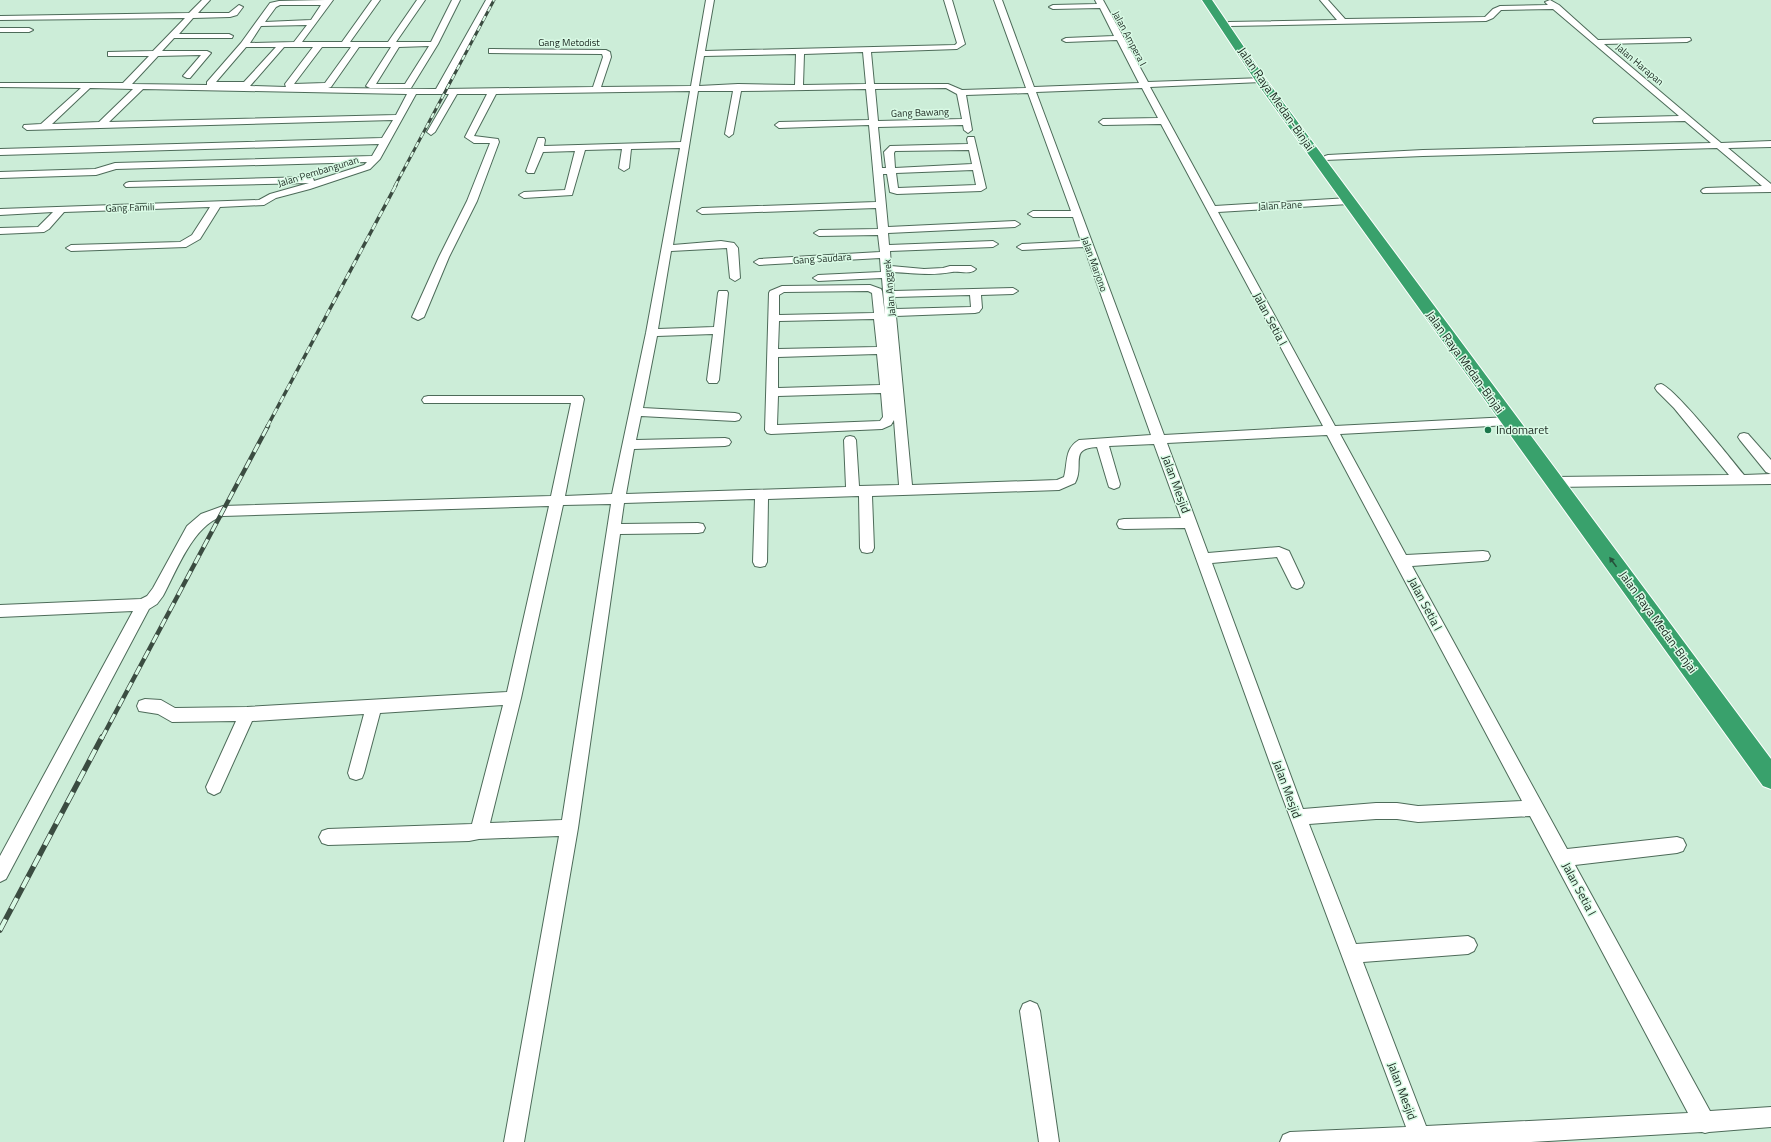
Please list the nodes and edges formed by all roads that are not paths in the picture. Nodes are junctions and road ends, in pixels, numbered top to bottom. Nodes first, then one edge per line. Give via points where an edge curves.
1 (206, 0) edge
2 (376, 0) edge
3 (421, 0) edge
4 (456, 0) edge
5 (490, 0) edge
6 (710, 0) edge
7 (948, 0) edge
8 (998, 0) edge
9 (1207, 0) edge
10 (1215, 0) edge
11 (1324, 0) edge
12 (1547, 0) edge
13 (328, 1) edge
14 (1100, 3) edge
15 (239, 7) dead end
16 (1053, 7) dead end
17 (1556, 7) junction
18 (192, 15) junction
19 (0, 18) edge
20 (1342, 21) junction
21 (314, 22) junction
22 (260, 24) junction
23 (1229, 24) junction
24 (0, 30) edge
25 (29, 30) dead end
26 (172, 36) junction
27 (229, 36) dead end
28 (1119, 38) junction
29 (1066, 40) dead end
30 (1690, 43) dead end
31 (356, 44) junction
32 (434, 44) junction
33 (244, 45) junction
34 (282, 45) junction
35 (296, 45) junction
36 (319, 45) junction
37 (344, 45) junction
38 (393, 45) junction
39 (1600, 45) junction
40 (867, 48) junction
41 (492, 51) dead end
42 (800, 51) junction
43 (156, 53) junction
44 (111, 54) dead end
45 (700, 54) junction
46 (187, 76) dead end
47 (1261, 80) junction
48 (0, 86) edge
49 (88, 86) junction
50 (125, 86) junction
51 (871, 86) junction
52 (1144, 86) junction
53 (140, 87) junction
54 (738, 87) junction
55 (799, 88) junction
56 (695, 89) junction
57 (596, 91) junction
58 (1031, 91) junction
59 (413, 92) junction
60 (439, 92) junction
61 (454, 92) junction
62 (493, 92) junction
63 (961, 93) junction
64 (400, 117) junction
65 (1686, 118) junction
66 (1163, 120) junction
67 (966, 122) junction
68 (1103, 122) dead end
69 (1597, 122) dead end
70 (874, 123) junction
71 (102, 124) junction
72 (45, 125) junction
73 (779, 125) dead end
74 (27, 127) dead end
75 (1303, 131) junction
76 (431, 132) dead end
77 (729, 134) dead end
78 (971, 139) junction
79 (385, 141) junction
80 (1771, 144) edge
81 (685, 145) junction
82 (1719, 145) junction
83 (581, 147) junction
84 (627, 147) junction
85 (0, 152) edge
86 (1328, 158) junction
87 (375, 160) junction
88 (977, 167) junction
89 (624, 168) dead end
90 (878, 170) junction
91 (891, 170) junction
92 (531, 171) dead end
93 (0, 175) edge
94 (324, 180) junction
95 (129, 185) dead end
96 (1771, 189) edge
97 (1706, 191) dead end
98 (524, 195) dead end
99 (1349, 201) junction
100 (261, 203) joint
101 (217, 204) junction
102 (881, 205) junction
103 (61, 209) junction
104 (1211, 209) junction
105 (702, 211) dead end
106 (0, 212) edge
107 (1033, 214) dead end
108 (1076, 214) junction
109 (1015, 224) dead end
110 (0, 231) edge
111 (884, 231) junction
112 (819, 233) dead end
113 (993, 244) dead end
114 (1088, 244) junction
115 (1022, 247) dead end
116 (71, 248) dead end
117 (667, 248) junction
118 (885, 251) junction
119 (759, 262) dead end
120 (971, 269) dead end
121 (887, 272) junction
122 (735, 278) dead end
123 (818, 278) dead end
124 (1013, 291) dead end
125 (975, 292) junction
126 (723, 293) dead end
127 (889, 294) junction
128 (885, 314) junction
129 (418, 317) dead end
130 (774, 318) junction
131 (719, 330) junction
132 (652, 333) junction
133 (888, 349) junction
134 (773, 354) junction
135 (713, 380) dead end
136 (886, 388) junction
137 (1661, 388) dead end
138 (772, 392) junction
139 (428, 400) dead end
140 (636, 412) junction
141 (735, 417) dead end
142 (1509, 421) junction
143 (1330, 429) junction
144 (1744, 437) dead end
145 (1159, 438) junction
146 (850, 440) dead end
147 (726, 442) dead end
148 (1102, 443) junction
149 (629, 445) junction
150 (1771, 469) edge
151 (1741, 480) junction
152 (1771, 480) edge
153 (1561, 482) junction
154 (1114, 484) dead end
155 (906, 490) junction
156 (859, 492) junction
157 (762, 495) junction
158 (618, 500) junction
159 (557, 502) junction
160 (1190, 523) junction
161 (1124, 524) dead end
162 (698, 528) dead end
163 (614, 530) junction
164 (867, 548) dead end
165 (1484, 556) dead end
166 (1202, 559) junction
167 (1402, 561) junction
168 (760, 562) dead end
169 (1297, 583) dead end
170 (144, 605) junction
171 (0, 611) edge
172 (513, 698) junction
173 (145, 706) dead end
174 (374, 706) junction
175 (247, 714) junction
176 (1771, 757) edge
177 (356, 773) dead end
178 (1771, 778) edge
179 (214, 787) dead end
180 (1535, 808) junction
181 (1298, 817) junction
182 (569, 828) junction
183 (479, 831) junction
184 (328, 837) dead end
185 (1677, 845) dead end
186 (1562, 858) junction
187 (0, 873) edge
188 (1468, 945) dead end
189 (1350, 954) junction
190 (1030, 1011) dead end
191 (1771, 1117) edge
192 (1706, 1123) junction
193 (1420, 1137) junction
194 (514, 1142) edge
195 (1049, 1142) edge
196 (1290, 1142) edge

1 - 18 street
2 - 37 street
3 - 38 street
4 - 32 street
5 - 60 street
6 - 45 street
7 - 40 street via 960,46
8 - 58 street, Jalan Marjono
9 - 47 highway, Jalan Raya Medan-Binjai
10 - 23 highway, Jalan Raya Medan-Binjai
11 - 20 street
12 - 17 street, Jalan Harapan
13 - 21 street
13 - 22 street via 275,4
14 - 16 street
14 - 28 street, Jalan Ampera I
15 - 18 street via 230,15
17 - 20 street via 1500,8 1486,19
17 - 39 street, Jalan Harapan
18 - 19 street
18 - 26 street
20 - 23 street
21 - 22 street
21 - 35 street
22 - 33 street
23 - 75 highway, Jalan Raya Medan-Binjai
24 - 25 street
26 - 27 street
26 - 43 street
28 - 29 street
28 - 52 street, Jalan Ampera I
30 - 39 street
31 - 36 street via 328,85 290,86
31 - 37 street
31 - 38 street
32 - 38 street
32 - 38 street via 408,86 371,87
33 - 34 street
33 - 34 street via 210,84 246,85
34 - 35 street
35 - 36 street
36 - 37 street
39 - 65 street, Jalan Harapan
40 - 42 street
40 - 51 street, Jalan Anggrek
41 - 57 street, Gang Metodist via 606,52 607,57
42 - 45 street
42 - 55 street
43 - 44 street
43 - 46 street via 207,53
43 - 50 street
45 - 56 street
47 - 52 street
47 - 75 highway, Jalan Raya Medan-Binjai
48 - 49 street
49 - 50 street
49 - 72 street
50 - 53 street
51 - 55 street
51 - 63 street via 948,86
51 - 70 street, Jalan Anggrek
52 - 58 street
52 - 66 street, Jalan Setia I
53 - 59 street
53 - 71 street
54 - 55 street
54 - 56 street
54 - 77 street
56 - 57 street
56 - 81 street
57 - 62 street
58 - 63 street
58 - 108 street, Jalan Marjono
59 - 60 street
59 - 64 street, Jalan Pembangunan
60 - 61 street
61 - 62 street
61 - 76 street
62 - 129 street via 469,137 474,140 495,142 472,201
63 - 67 street
64 - 71 street
64 - 79 street, Jalan Pembangunan
65 - 69 street
65 - 82 street, Jalan Harapan
66 - 68 street
66 - 104 street, Jalan Setia I
67 - 70 street, Gang Bawang
67 - 78 street
70 - 73 street, Gang Bawang
70 - 90 street, Jalan Anggrek
71 - 72 street
72 - 74 street
75 - 86 highway, Jalan Raya Medan-Binjai
75 - 99 highway, Jalan Raya Medan-Binjai
78 - 88 street
78 - 91 street via 893,148 889,152
79 - 85 street
79 - 87 street, Jalan Pembangunan
80 - 82 street
81 - 84 street
81 - 117 street
82 - 86 street
82 - 96 street, Jalan Harapan
83 - 84 street
83 - 92 street via 540,144
83 - 98 street via 568,193
84 - 89 street
86 - 153 highway, Jalan Raya Medan-Binjai
87 - 93 street via 115,166 96,172
87 - 94 street, Jalan Pembangunan via 367,167
88 - 91 street
88 - 91 street via 981,187 978,189 894,191
90 - 91 street
90 - 102 street, Jalan Anggrek
94 - 95 street
94 - 100 street, Jalan Pembangunan via 273,196
96 - 97 street
99 - 104 street, Jalan Pane
99 - 142 highway, Jalan Raya Medan-Binjai
100 - 101 street, Gang Famili
101 - 103 street, Gang Famili
101 - 116 street via 196,237 182,245
102 - 105 street
102 - 111 street, Jalan Anggrek
103 - 106 street, Gang Famili
103 - 110 street via 40,230
104 - 143 street, Jalan Setia I
107 - 108 street
108 - 114 street, Jalan Marjono
109 - 111 street
111 - 112 street
111 - 118 street, Jalan Anggrek
113 - 118 street, Gang Saudara
114 - 115 street
114 - 145 street, Jalan Marjono
117 - 122 street via 730,245 733,248
117 - 132 street
118 - 119 street, Gang Saudara
118 - 121 street, Jalan Anggrek
120 - 121 street
121 - 123 street
121 - 127 street, Jalan Anggrek
124 - 125 street
125 - 127 street
125 - 128 street via 975,310
126 - 131 street
127 - 128 street, Jalan Anggrek
128 - 130 street
128 - 130 street via 875,289 789,289 777,290 774,293
128 - 133 street
130 - 134 street
131 - 132 street
131 - 135 street
132 - 140 street
133 - 134 street
133 - 136 street
133 - 155 street
134 - 138 street
136 - 138 street
136 - 138 street via 889,416 887,422 882,425 775,430 771,429
137 - 151 street
139 - 159 street via 578,399
140 - 141 street
140 - 149 street
142 - 143 street
142 - 153 highway, Jalan Raya Medan-Binjai
143 - 145 street
143 - 167 street, Jalan Setia I
144 - 150 street
145 - 148 street
145 - 160 street, Jalan Mesjid
146 - 156 street
147 - 149 street
148 - 154 street
148 - 155 street via 1083,443 1077,446 1074,450 1070,480 1059,485
149 - 158 street
151 - 152 street
151 - 153 street
153 - 176 highway, Jalan Raya Medan-Binjai via 1704,662
178 -> 153 highway, Jalan Raya Medan-Binjai
155 - 156 street
156 - 157 street
156 - 164 street
157 - 158 street
157 - 168 street
158 - 159 street
158 - 163 street
159 - 170 street via 214,513 197,523 158,592
159 - 172 street
160 - 161 street
160 - 166 street, Jalan Mesjid
162 - 163 street
163 - 182 street
165 - 167 street
166 - 169 street via 1279,552 1284,555
166 - 181 street, Jalan Mesjid
167 - 180 street, Jalan Setia I
170 - 171 street
170 - 187 street
172 - 174 street
172 - 183 street
173 - 175 street via 162,707 172,715
174 - 175 street
174 - 177 street
175 - 179 street
180 - 181 street via 1418,814 1376,811
180 - 186 street, Jalan Setia I
181 - 189 street, Jalan Mesjid
182 - 183 street
182 - 194 street
183 - 184 street
185 - 186 street
186 - 192 street, Jalan Setia I
188 - 189 street
189 - 193 street, Jalan Mesjid
190 - 195 street
191 - 192 street
192 - 193 street
193 - 196 street

